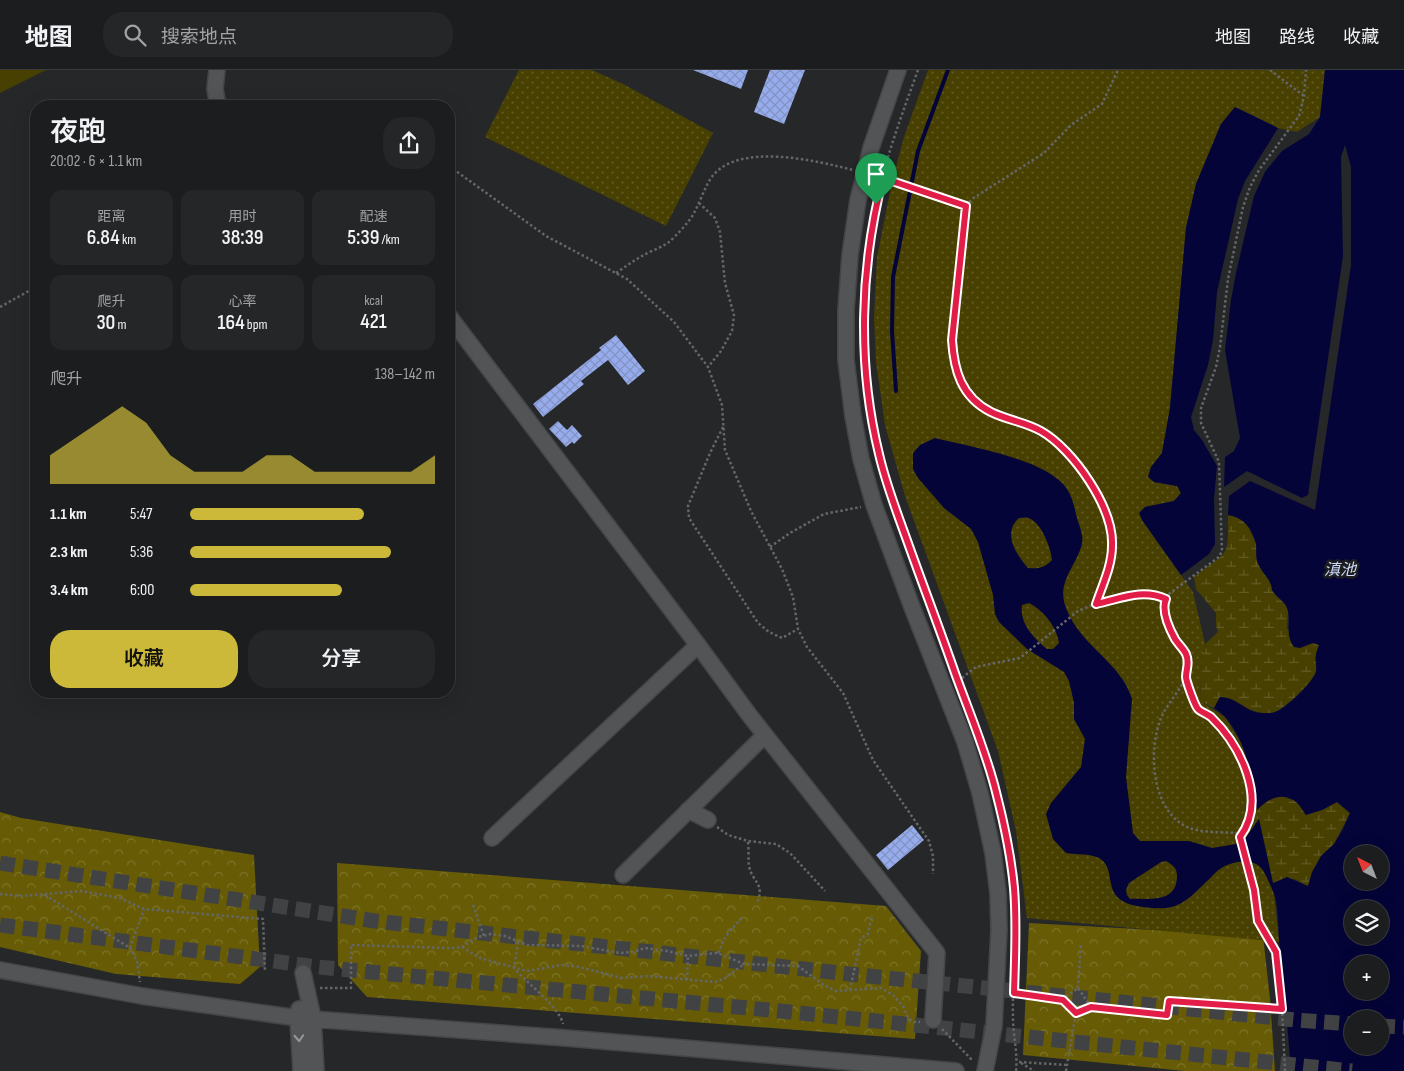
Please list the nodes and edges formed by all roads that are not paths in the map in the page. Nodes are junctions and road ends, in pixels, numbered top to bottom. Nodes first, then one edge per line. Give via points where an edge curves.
1 (216, 70) edge
2 (898, 70) edge
3 (217, 100) edge
4 (455, 324) edge
5 (698, 645) junction
6 (765, 735) junction
7 (688, 810) junction
8 (708, 820) road end
9 (492, 838) dead end
10 (623, 874) dead end
11 (0, 970) edge
12 (306, 988) road end
13 (306, 1018) junction
14 (933, 1020) road end
15 (981, 1068) edge
16 (301, 1071) edge
17 (316, 1071) edge
18 (956, 1071) edge

1 - 3 street
2 - 15 street via 871,148 858,200 850,255 846,360 852,416 874,505 965,742 993,853 999,930 996,993 994,1026
4 - 5 street
5 - 6 street
5 - 9 street
6 - 7 street
6 - 14 street via 937,953
7 - 8 street
7 - 10 street
11 - 13 street via 142,996
12 - 13 street via 303,973
13 -> 16 street
13 - 17 street
13 - 18 street

